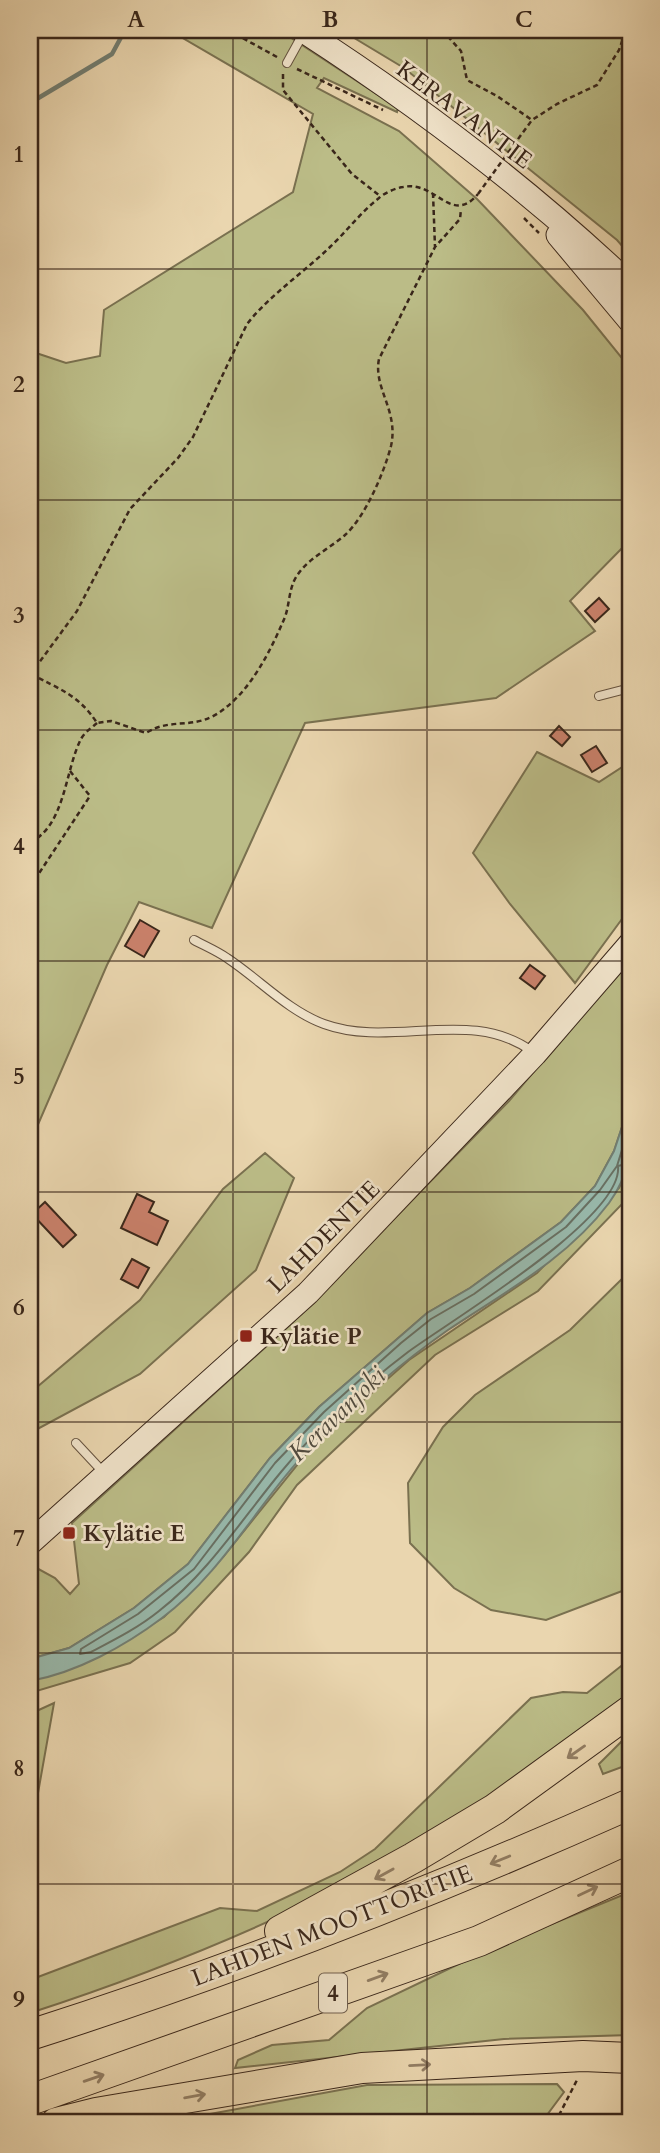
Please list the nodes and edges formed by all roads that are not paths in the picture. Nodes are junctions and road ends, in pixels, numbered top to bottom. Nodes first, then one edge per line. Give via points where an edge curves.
1 (303, 31) edge
2 (287, 64) road end
3 (525, 194) junction
4 (630, 285) edge
5 (630, 321) edge
6 (630, 688) edge
7 (599, 696) dead end
8 (194, 940) dead end
9 (630, 944) edge
10 (535, 1054) junction
11 (76, 1443) dead end
12 (106, 1475) junction
13 (30, 1542) edge
14 (630, 1711) edge
15 (630, 1804) edge
16 (630, 1872) edge
17 (165, 1991) junction
18 (30, 2035) edge
19 (630, 2058) edge
20 (30, 2100) edge
21 (56, 2123) edge

1 - 2 lane
1 - 3 main road, KERAVANTIE via 466,146
3 - 4 main road, KERAVANTIE via 567,225
3 - 5 main road, KERAVANTIE
6 - 7 lane
8 - 10 lane via 324,1024 370,1032 458,1029 507,1035
9 - 10 main road, LAHDENTIE
10 - 12 main road, LAHDENTIE via 308,1293
11 - 12 lane
12 - 13 main road, LAHDENTIE
14 -> 17 highway via 471,1823
15 -> 17 highway, LAHDEN MOOTTORITIE via 338,1926
20 -> 16 highway, 4 via 479,1941
17 - 18 highway, LAHDEN MOOTTORITIE
21 -> 19 highway via 362,2068 583,2056

